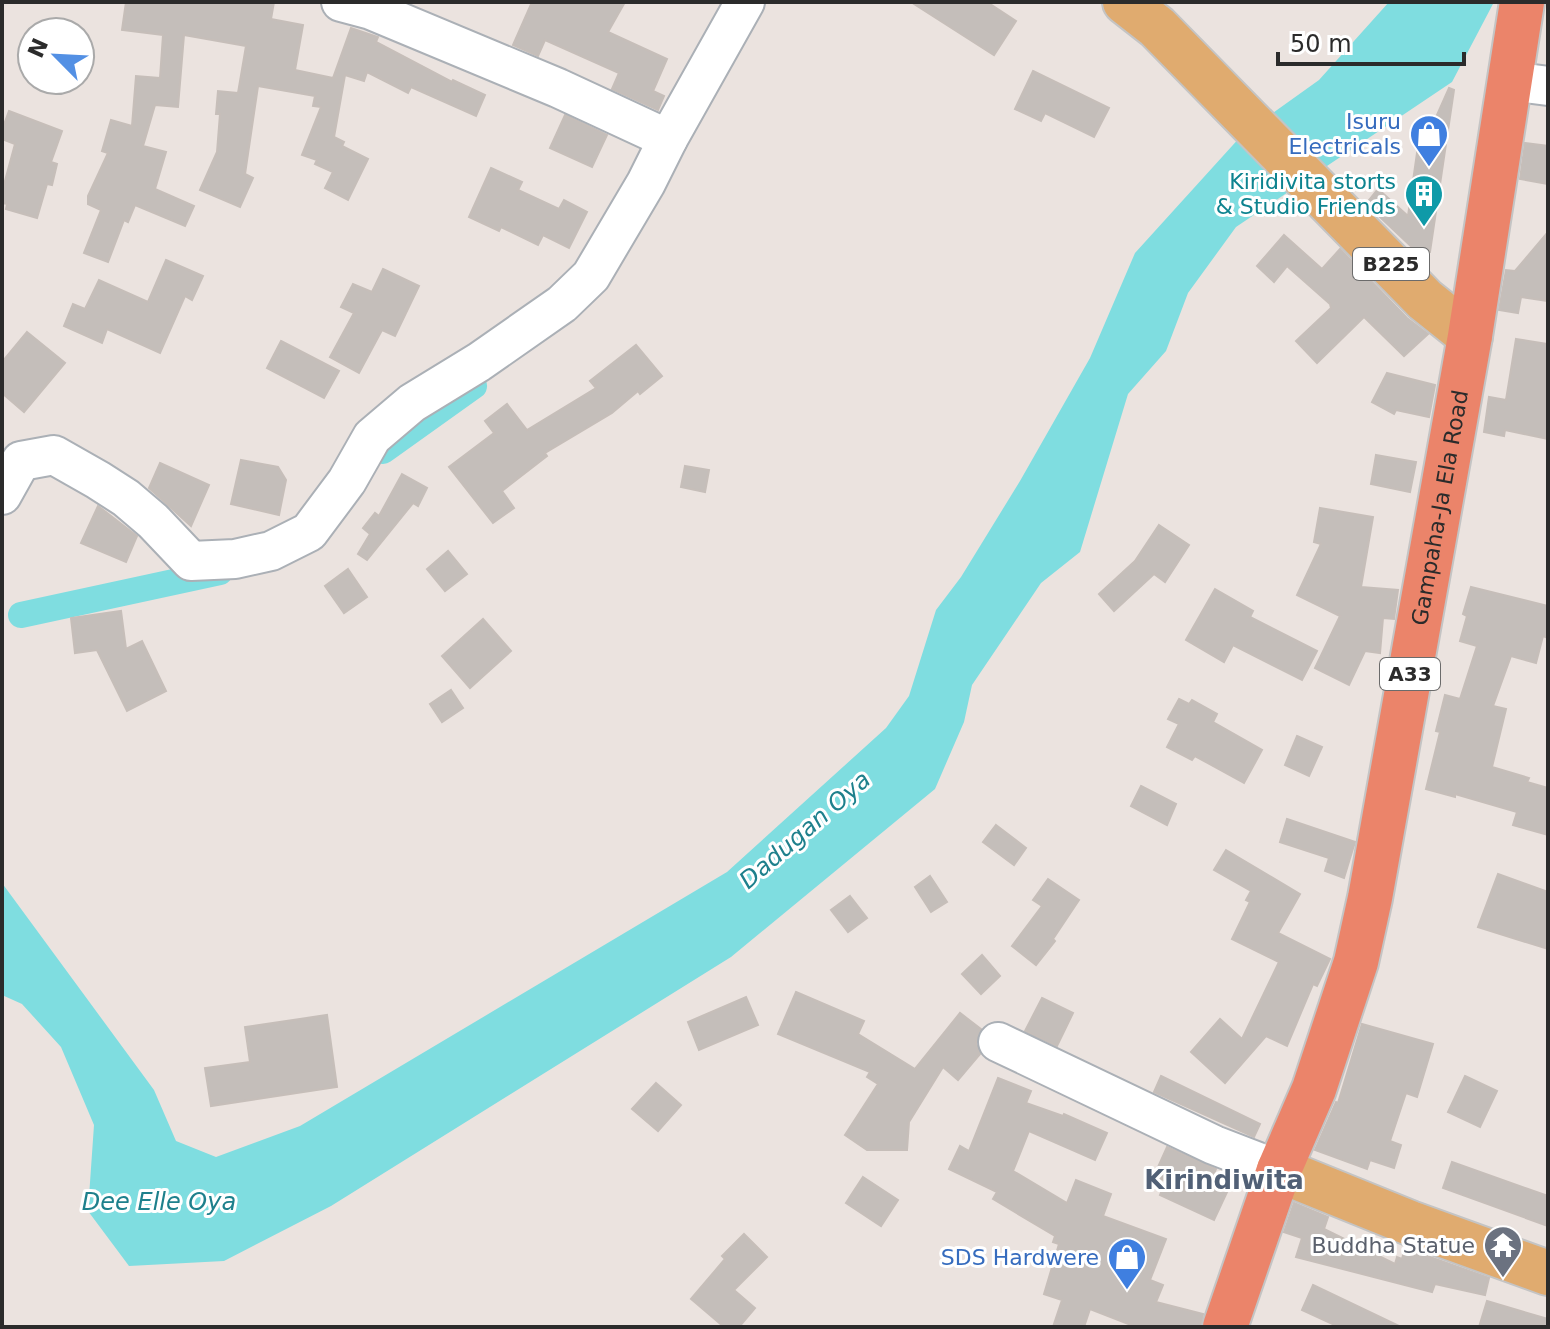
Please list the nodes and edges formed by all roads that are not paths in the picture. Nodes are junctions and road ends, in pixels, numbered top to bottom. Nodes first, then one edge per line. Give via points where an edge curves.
1 (341, 2) edge
2 (745, 2) edge
3 (1125, 2) edge
4 (1522, 2) edge
5 (1528, 84) edge
6 (668, 139) junction
7 (1470, 336) junction
8 (2, 495) edge
9 (998, 1042) dead end
10 (1279, 1170) junction
11 (1548, 1273) edge
12 (1225, 1327) edge

1 - 6 street via 558,88
2 - 6 street
3 - 7 main road, B225 via 1157,27 1425,300
4 - 5 highway, Gampaha-Ja Ela Road / A33
5 - 7 highway, Gampaha-Ja Ela Road / A33
6 - 8 street via 591,276 562,304 412,403 372,437 309,532 271,551 191,561 126,498 54,455 21,461
7 - 10 highway, Gampaha-Ja Ela Road / A33 via 1356,962 1314,1089
9 - 10 street via 1214,1145
10 - 11 main road
10 - 12 highway, Gampaha-Ja Ela Road / A33

